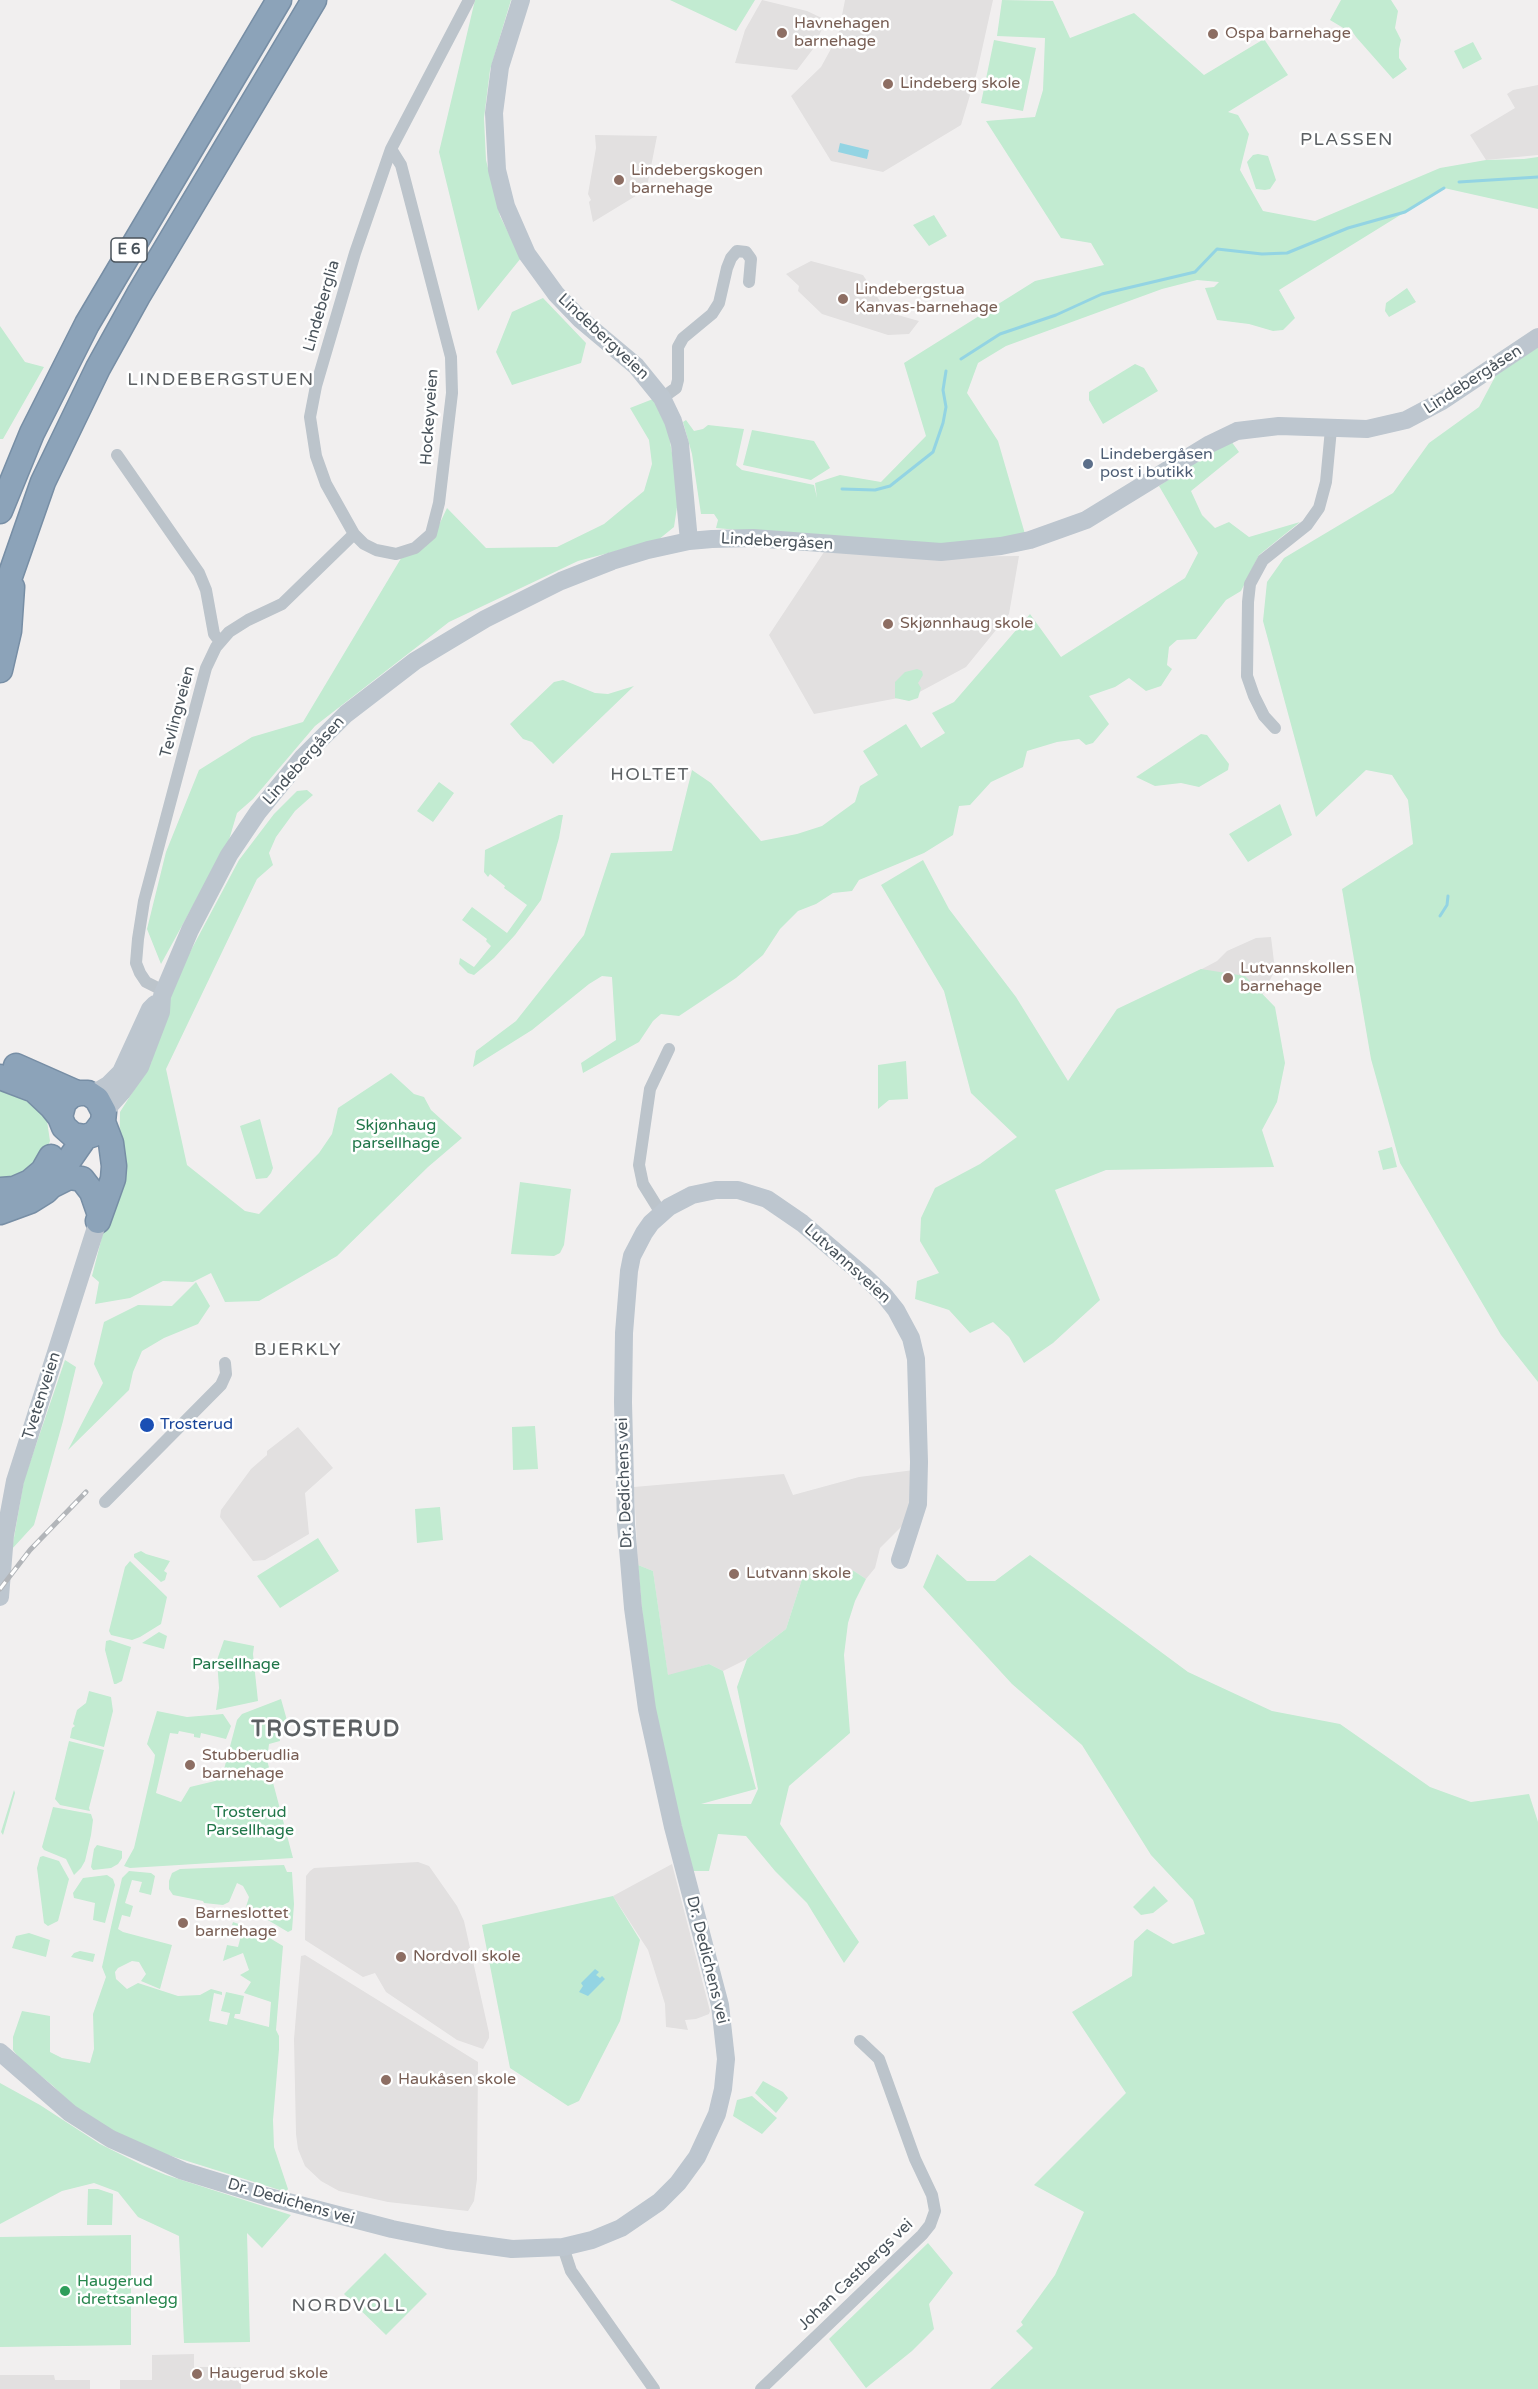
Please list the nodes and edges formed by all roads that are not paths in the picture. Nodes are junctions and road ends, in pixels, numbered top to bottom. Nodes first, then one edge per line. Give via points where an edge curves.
1 (279, 0) edge
2 (314, 0) edge
3 (469, 0) edge
4 (521, 0) edge
5 (392, 148) junction
6 (749, 282) dead end
7 (1538, 337) edge
8 (662, 398) junction
9 (1331, 429) junction
10 (117, 455) dead end
11 (0, 511) edge
12 (354, 534) junction
13 (689, 542) junction
14 (14, 561) junction
15 (0, 605) edge
16 (220, 642) junction
17 (0, 670) edge
18 (1275, 728) dead end
19 (163, 993) junction
20 (669, 1049) dead end
21 (0, 1061) edge
22 (0, 1077) edge
23 (84, 1118) junction
24 (48, 1181) junction
25 (0, 1190) edge
26 (0, 1212) edge
27 (100, 1212) junction
28 (661, 1214) junction
29 (225, 1363) dead end
30 (105, 1503) dead end
31 (900, 1560) dead end
32 (0, 1597) edge
33 (860, 2041) dead end
34 (0, 2052) edge
35 (563, 2247) junction
36 (654, 2389) edge
37 (761, 2389) edge

1 - 11 highway, E 6 via 87,324 32,433
2 - 14 highway, E 6 via 98,368 44,482
3 - 5 street, Lindeberglia
4 - 8 street, Lindebergveien via 500,67 494,113 497,170 506,206 527,254 552,289 580,319 636,366
5 - 12 street, Lindeberglia via 355,253 310,417 320,469
5 - 12 street, Hockeyveien via 401,165 451,357 452,393 439,503 431,534 415,548 396,554 376,550
6 - 8 street via 751,259 746,252 737,251 727,268 719,303 678,347 676,388
7 - 9 street, Lindebergåsen via 1452,395 1406,420 1367,429
8 - 13 street, Lindebergveien via 681,453
9 - 13 street, Lindebergåsen via 1278,426 1237,431 1086,520 1001,546 941,552 753,538
9 - 18 street via 1326,482 1319,508 1307,525 1263,560 1250,585 1247,676 1264,716
10 - 16 street via 199,573 214,634
12 - 16 street via 288,599 238,625
13 - 19 street, Lindebergåsen via 612,561 507,608 415,661 346,714 303,757 229,855 200,908
14 - 15 highway, E 6
14 - 17 highway, E 6 via 9,631
16 - 19 street, Tevlingveien via 206,668 144,901 137,968 146,982
19 - 23 street, Lindebergåsen via 150,1009 121,1072
20 - 28 street via 650,1089 639,1165 643,1184
21 - 23 highway via 20,1067
22 - 23 highway, Tvetenveien via 34,1090
23 - 24 highway
23 - 27 highway, Tvetenveien via 99,1160
24 - 25 highway
24 - 26 highway via 30,1201
24 - 27 highway via 76,1176 86,1182
27 - 32 street, Tvetenveien via 15,1481
28 - 31 street, Lutvannsveien via 692,1195 716,1190 738,1190 768,1199 863,1275 896,1310 908,1331 916,1359 920,1462 918,1504
28 - 35 street, Dr. Dedichens vei via 638,1242 627,1286 623,1394 626,1524 647,1709 720,2006 725,2075 706,2142 672,2189 621,2228
29 - 30 street via 221,1385
33 - 37 street, Johan Castbergs vei via 879,2059 935,2211 922,2235
34 - 35 street, Dr. Dedichens vei via 97,2132 183,2171 329,2214 420,2235 512,2249
35 - 36 street via 571,2271

